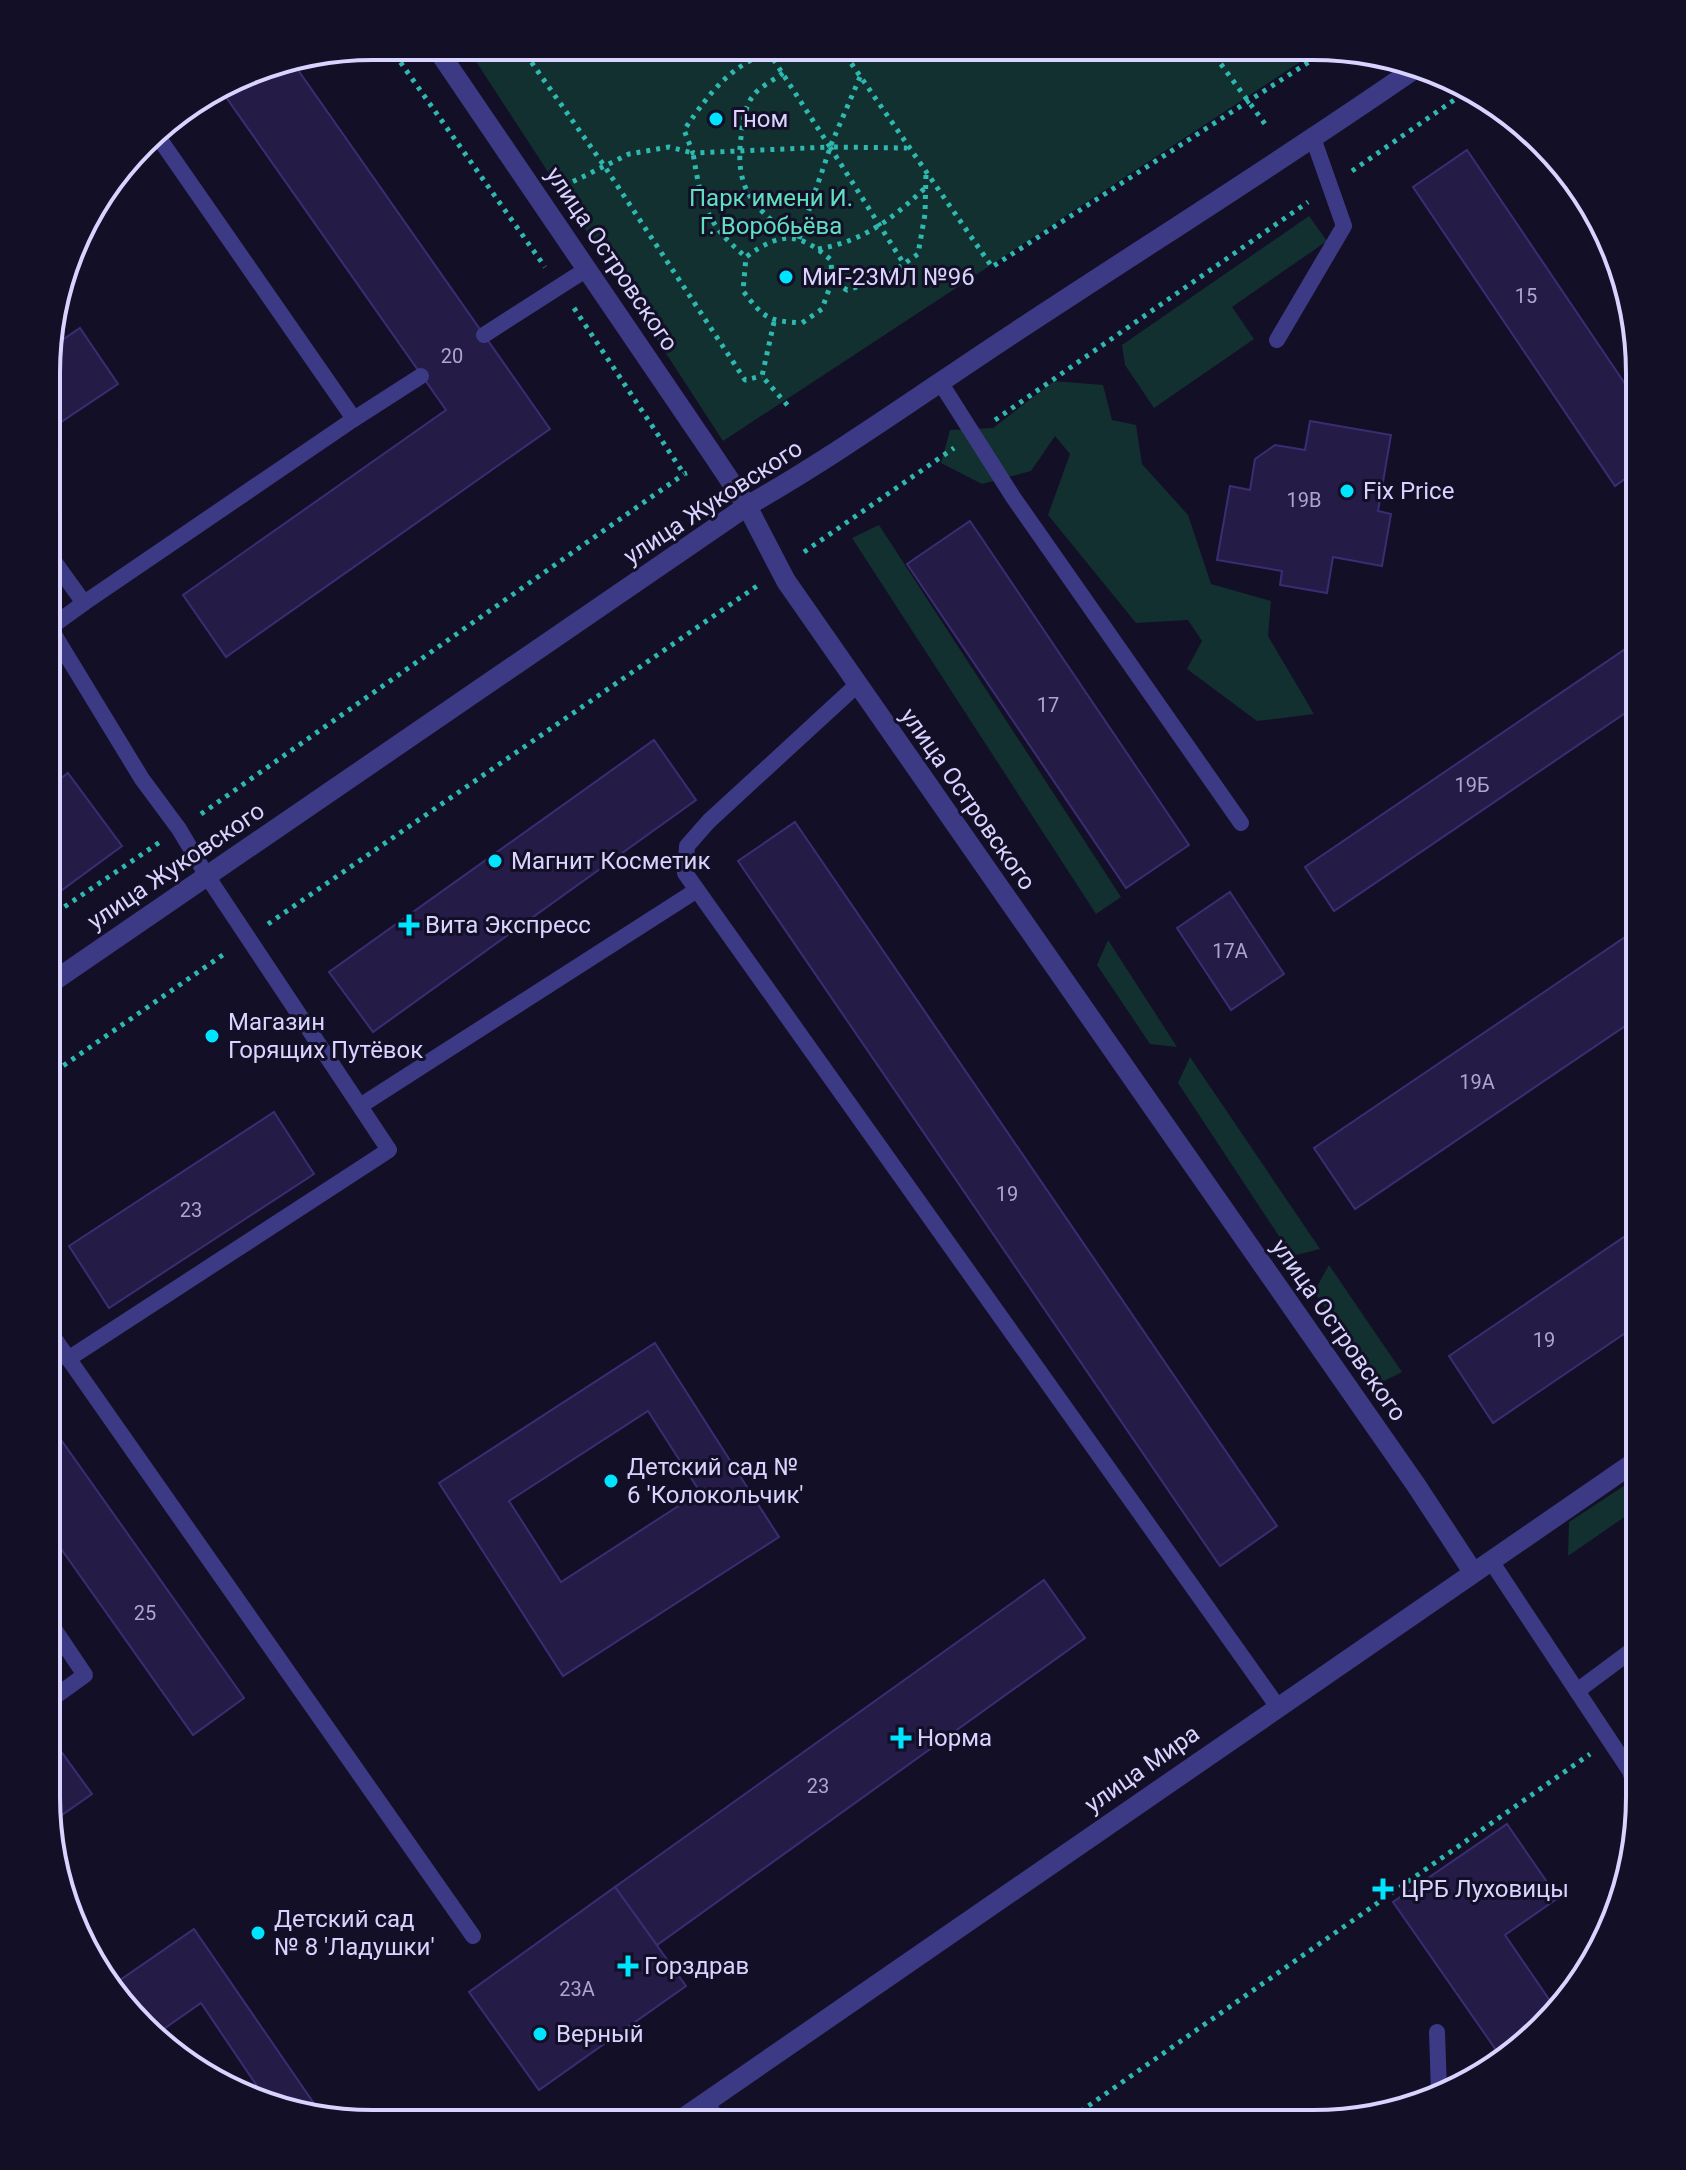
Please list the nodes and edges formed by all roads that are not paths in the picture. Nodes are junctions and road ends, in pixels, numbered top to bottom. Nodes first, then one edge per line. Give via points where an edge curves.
1 (445, 60) edge
2 (1406, 75) edge
3 (1313, 138) junction
4 (162, 143) edge
5 (587, 269) junction
6 (484, 335) dead end
7 (1277, 340) dead end
8 (421, 376) dead end
9 (940, 382) junction
10 (354, 419) junction
11 (747, 506) junction
12 (60, 570) edge
13 (84, 603) junction
14 (60, 621) edge
15 (60, 647) edge
16 (857, 685) junction
17 (1241, 823) dead end
18 (207, 876) junction
19 (697, 890) junction
20 (60, 977) edge
21 (360, 1106) junction
22 (60, 1347) edge
23 (68, 1359) junction
24 (1626, 1468) edge
25 (1482, 1566) junction
26 (60, 1638) edge
27 (1626, 1655) edge
28 (1577, 1691) junction
29 (60, 1693) edge
30 (1278, 1707) junction
31 (1626, 1765) edge
32 (473, 1936) dead end
33 (1437, 2032) dead end
34 (1439, 2083) edge
35 (706, 2102) junction
36 (695, 2110) edge
37 (711, 2110) edge

1 - 5 street, улица Островского
2 - 3 street, улица Жуковского
3 - 7 lane via 1344,226
3 - 9 street, улица Жуковского
4 - 10 lane
5 - 6 lane
5 - 11 street, улица Островского
8 - 10 lane
9 - 11 street, улица Жуковского via 809,471
9 - 17 lane via 1013,497
10 - 13 lane
11 - 16 street, улица Островского via 786,581
11 - 18 street, улица Жуковского
12 - 13 lane
13 - 14 lane
15 - 18 lane
16 - 19 lane via 687,846 685,873
16 - 25 street, улица Островского via 1407,1472
18 - 20 street, улица Жуковского
18 - 21 lane
19 - 21 lane
19 - 30 lane
21 - 23 lane via 389,1150
22 - 23 lane
23 - 32 lane
24 - 25 street, улица Мира
25 - 28 lane
25 - 30 street, улица Мира
26 - 29 lane via 85,1675
27 - 28 lane
28 - 31 lane
30 - 35 street, улица Мира
33 - 34 lane
35 - 36 street, улица Мира
35 - 37 lane

